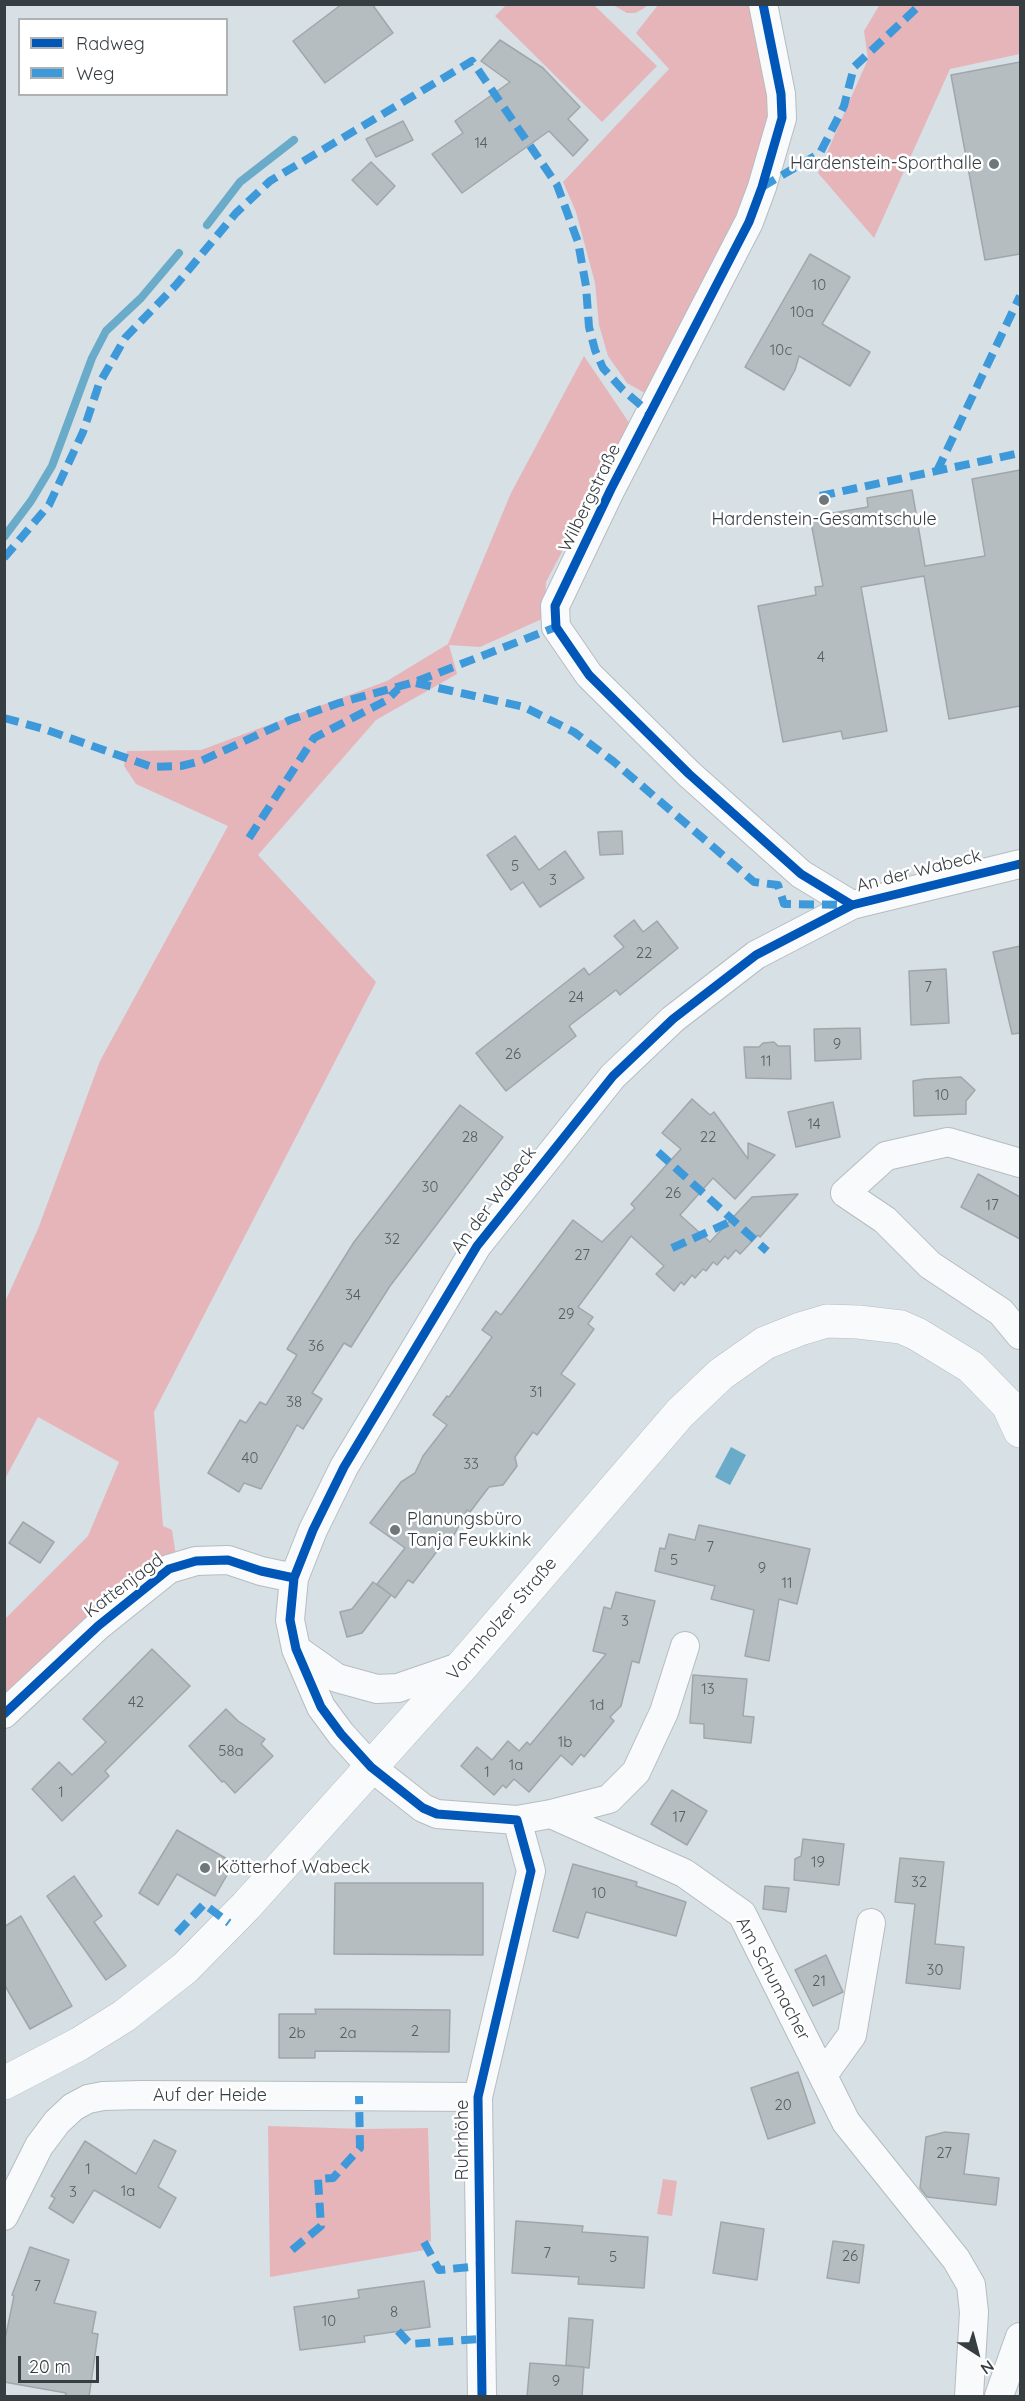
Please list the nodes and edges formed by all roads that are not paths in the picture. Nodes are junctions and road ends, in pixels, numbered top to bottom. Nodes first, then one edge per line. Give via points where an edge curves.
1 (763, 4) edge
2 (1020, 864) edge
3 (852, 905) junction
4 (1020, 1163) edge
5 (1020, 1335) edge
6 (1020, 1431) edge
7 (294, 1578) junction
8 (686, 1646) dead end
9 (296, 1650) junction
10 (462, 1666) junction
11 (4, 1714) edge
12 (371, 1767) junction
13 (551, 1814) junction
14 (517, 1820) junction
15 (871, 1923) dead end
16 (823, 2075) junction
17 (4, 2083) edge
18 (478, 2097) junction
19 (4, 2216) edge
20 (1020, 2337) edge
21 (482, 2397) edge
22 (969, 2397) edge
23 (999, 2397) edge

1 - 3 street, Wilbergstraße via 782,118 762,187 744,233 555,606 556,627 589,675 689,774 801,874
2 - 3 street, An der Wabeck
3 - 7 street, An der Wabeck via 756,955 674,1019 613,1076 477,1246 344,1467
4 - 5 street via 948,1142 886,1156 845,1193 885,1220 930,1265 1000,1312
6 - 10 main road, Vormholzer Straße via 1008,1405 971,1367 901,1326 827,1321 765,1343 721,1374 680,1413
7 - 9 street, An der Wabeck via 290,1620
7 - 11 street, Kattenjagd via 228,1560 196,1561 169,1569 98,1626
8 - 13 street via 664,1712 636,1772 609,1799
9 - 10 street via 337,1678 377,1689 398,1688
9 - 12 street, An der Wabeck via 321,1707
10 - 12 main road, Vormholzer Straße
12 - 14 street via 423,1808 437,1814
12 - 17 main road, Vormholzer Straße via 185,1968 124,2016
13 - 14 street
13 - 16 street, Am Schumacher via 684,1873 742,1914
14 - 18 street, Ruhrhöhe via 531,1871
15 - 16 street via 852,2035
16 - 22 street, Am Schumacher via 846,2122 956,2259 971,2285 974,2312
18 - 19 street, Auf der Heide via 142,2095 88,2099 57,2122 39,2146
18 - 21 street, Ruhrhöhe
20 - 23 street

